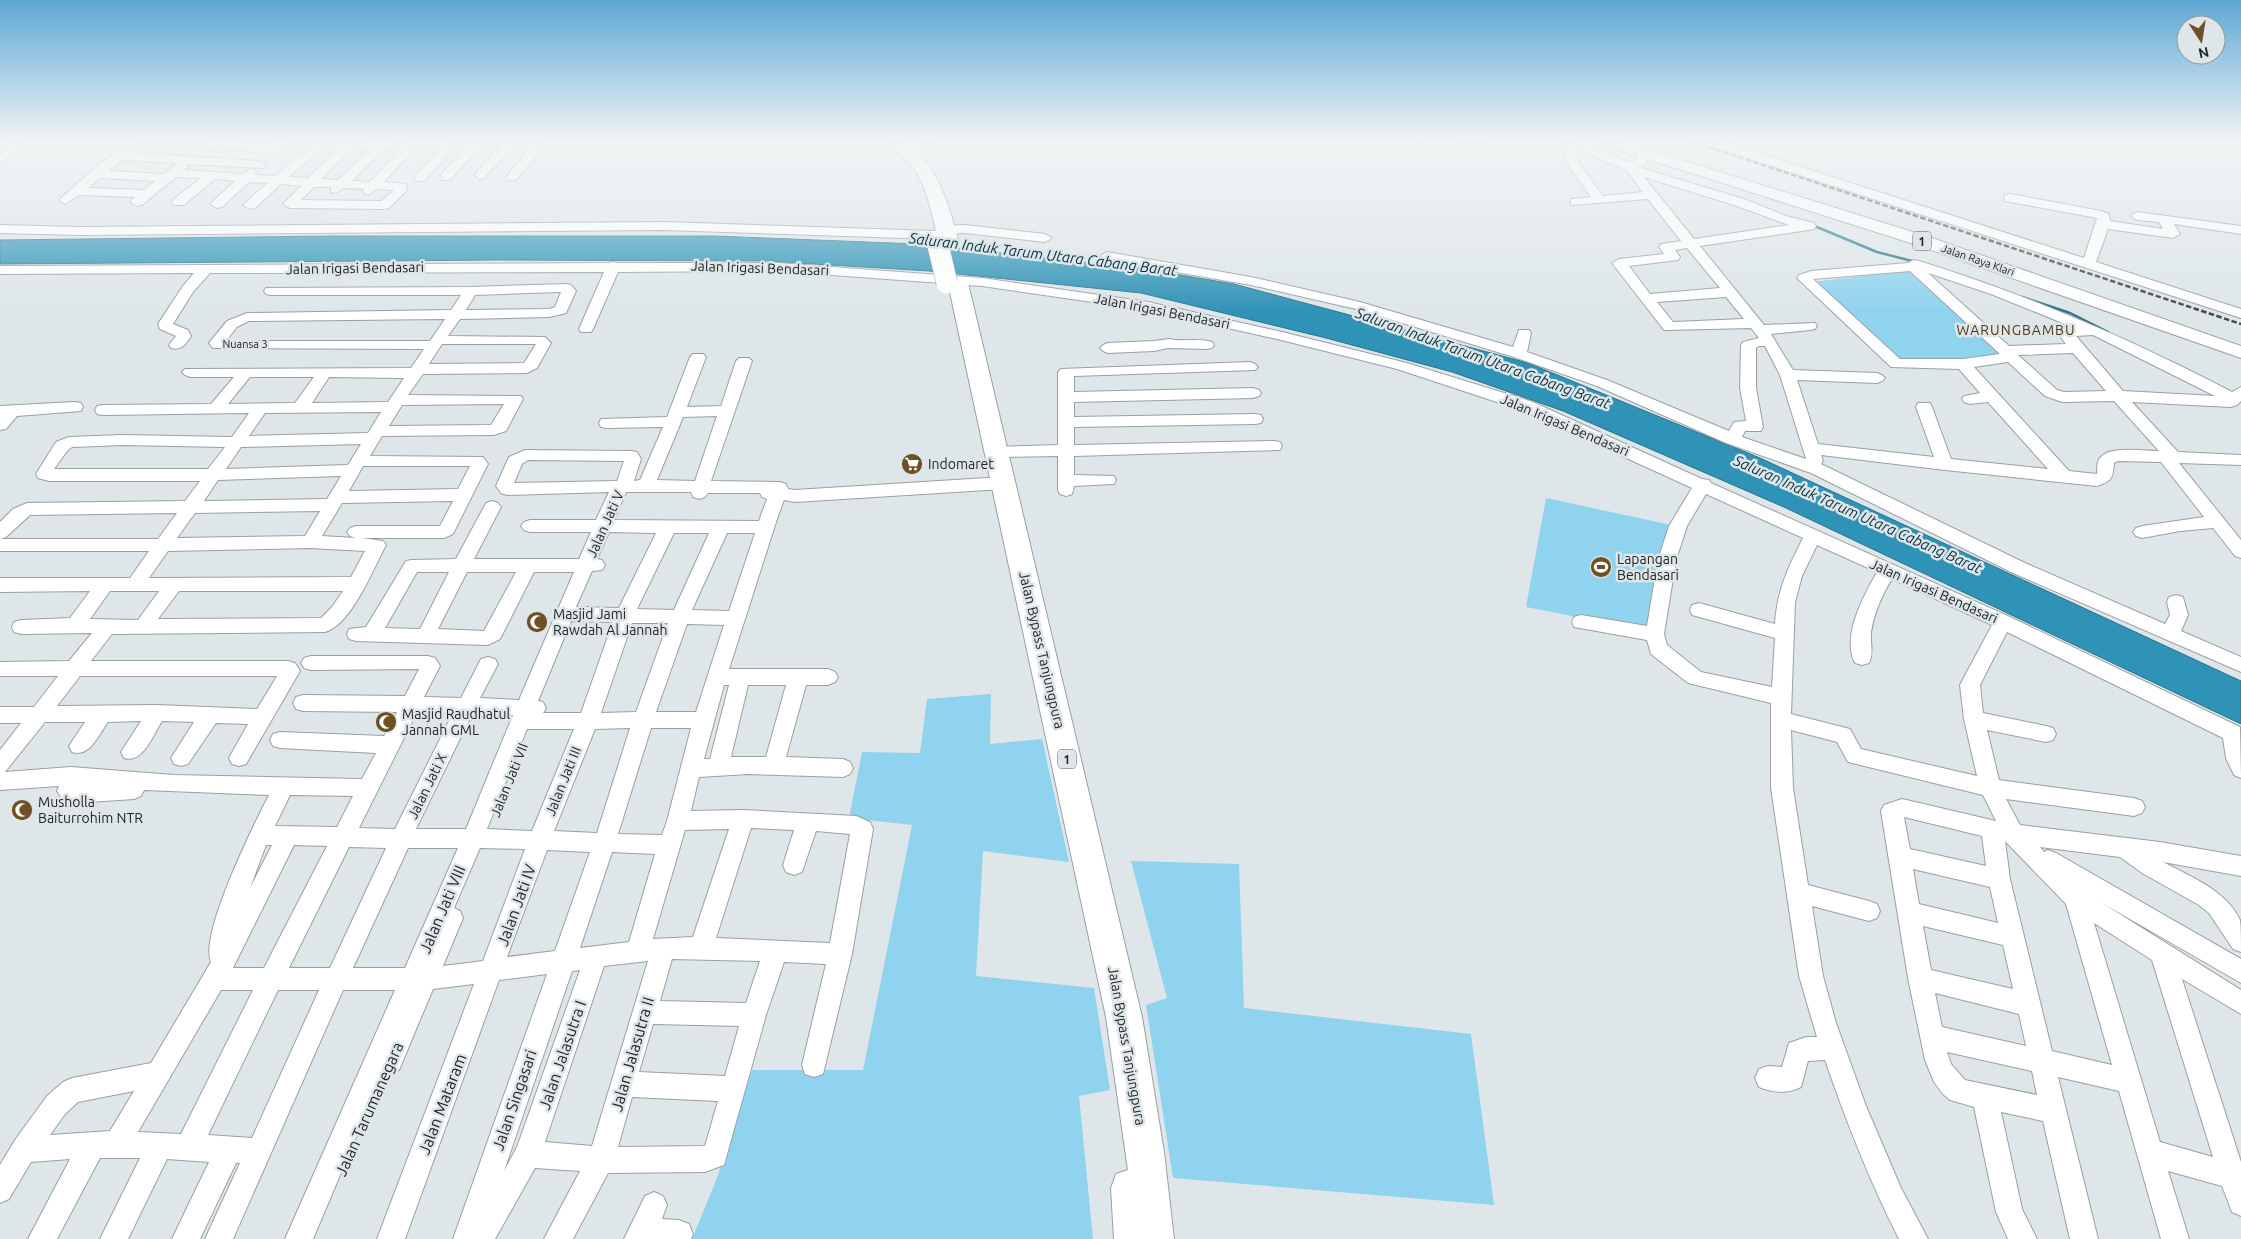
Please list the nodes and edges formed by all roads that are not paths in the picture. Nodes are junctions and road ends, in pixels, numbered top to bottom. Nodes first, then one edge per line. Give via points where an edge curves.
1 (69, 197) edge
2 (131, 197) edge
3 (143, 197) edge
4 (186, 197) edge
5 (225, 197) edge
6 (259, 197) edge
7 (297, 197) edge
8 (328, 197) edge
9 (363, 197) edge
10 (394, 197) edge
11 (925, 197) edge
12 (938, 197) edge
13 (1598, 197) edge
14 (1632, 197) edge
15 (1653, 197) edge
16 (1726, 197) edge
17 (1764, 197) edge
18 (1806, 197) edge
19 (1887, 197) edge
20 (2010, 198) dead end
21 (65, 200) dead end
22 (1600, 200) junction
23 (179, 202) dead end
24 (1577, 202) dead end
25 (217, 204) dead end
26 (250, 205) dead end
27 (320, 205) junction
28 (353, 206) junction
29 (2137, 216) dead end
30 (2164, 219) junction
31 (2103, 224) junction
32 (0, 229) edge
33 (2241, 230) edge
34 (942, 237) junction
35 (1045, 238) dead end
36 (1926, 242) junction
37 (1693, 244) junction
38 (1107, 256) dead end
39 (1914, 263) junction
40 (2088, 265) junction
41 (613, 266) junction
42 (206, 269) junction
43 (281, 269) junction
44 (0, 270) edge
45 (471, 291) junction
46 (348, 292) junction
47 (1730, 292) junction
48 (2093, 295) junction
49 (1648, 298) junction
50 (2046, 310) junction
51 (2241, 314) edge
52 (455, 315) junction
53 (330, 316) junction
54 (1810, 326) dead end
55 (586, 329) dead end
56 (1762, 332) junction
57 (2064, 332) junction
58 (2101, 332) junction
59 (1524, 333) dead end
60 (437, 343) junction
61 (310, 344) junction
62 (176, 345) dead end
63 (1187, 345) junction
64 (1207, 345) dead end
65 (2241, 345) edge
66 (1108, 348) dead end
67 (2077, 348) junction
68 (2241, 352) edge
69 (1519, 354) junction
70 (2008, 354) junction
71 (698, 357) dead end
72 (744, 361) dead end
73 (1963, 364) junction
74 (1197, 369) junction
75 (418, 371) junction
76 (190, 372) dead end
77 (289, 372) junction
78 (325, 372) junction
79 (245, 373) junction
80 (1788, 374) junction
81 (1877, 378) dead end
82 (1246, 393) junction
83 (1994, 396) junction
84 (2118, 396) junction
85 (1066, 397) junction
86 (2237, 397) edge
87 (1970, 399) dead end
88 (395, 404) junction
89 (75, 407) dead end
90 (1924, 407) dead end
91 (261, 408) junction
92 (300, 408) junction
93 (216, 409) junction
94 (103, 410) dead end
95 (6, 411) edge
96 (728, 412) junction
97 (675, 417) junction
98 (1255, 419) junction
99 (1066, 422) junction
100 (607, 423) dead end
101 (0, 425) edge
102 (376, 434) junction
103 (1732, 439) junction
104 (239, 442) junction
105 (1813, 449) junction
106 (1066, 457) junction
107 (2171, 459) junction
108 (2241, 460) edge
109 (355, 465) junction
110 (1946, 465) junction
111 (1817, 469) junction
112 (996, 472) junction
113 (215, 475) junction
114 (2064, 476) junction
115 (1108, 480) dead end
116 (1703, 484) junction
117 (629, 487) junction
118 (699, 490) junction
119 (779, 490) junction
120 (464, 495) junction
121 (334, 501) junction
122 (492, 507) dead end
123 (191, 508) junction
124 (2216, 522) junction
125 (530, 526) dead end
126 (609, 526) junction
127 (668, 527) junction
128 (766, 527) junction
129 (720, 528) junction
130 (2142, 532) dead end
131 (0, 533) edge
132 (1814, 536) junction
133 (314, 537) junction
134 (381, 539) junction
135 (0, 545) edge
136 (163, 545) junction
137 (2241, 552) edge
138 (464, 565) junction
139 (591, 565) junction
140 (528, 566) junction
141 (1888, 570) junction
142 (136, 583) junction
143 (106, 584) junction
144 (174, 584) junction
145 (356, 584) junction
146 (0, 585) edge
147 (2176, 602) dead end
148 (1699, 610) dead end
149 (570, 614) junction
150 (625, 615) junction
151 (680, 616) junction
152 (736, 618) junction
153 (1580, 622) dead end
154 (2003, 622) junction
155 (75, 625) junction
156 (144, 625) junction
157 (106, 626) junction
158 (21, 627) dead end
159 (1784, 633) junction
160 (1655, 634) junction
161 (2170, 634) junction
162 (426, 635) junction
163 (1862, 658) dead end
164 (311, 663) dead end
165 (488, 664) dead end
166 (2241, 664) edge
167 (74, 668) junction
168 (0, 669) edge
169 (717, 677) junction
170 (828, 677) dead end
171 (740, 678) junction
172 (798, 678) junction
173 (302, 703) dead end
174 (412, 704) junction
175 (466, 706) junction
176 (1781, 708) junction
177 (103, 713) junction
178 (157, 713) junction
179 (211, 714) junction
180 (530, 714) junction
181 (38, 715) junction
182 (0, 716) edge
183 (262, 717) junction
184 (1974, 719) junction
185 (588, 720) junction
186 (643, 720) junction
187 (704, 720) junction
188 (2046, 734) dead end
189 (2237, 735) edge
190 (280, 740) dead end
191 (389, 745) junction
192 (79, 746) dead end
193 (131, 752) dead end
194 (181, 758) dead end
195 (239, 758) dead end
196 (0, 765) edge
197 (774, 765) junction
198 (718, 766) junction
199 (692, 768) junction
200 (843, 768) dead end
201 (2241, 769) edge
202 (0, 781) edge
203 (174, 784) joint
204 (283, 787) junction
205 (368, 788) junction
206 (1990, 788) junction
207 (2134, 807) dead end
208 (744, 819) junction
209 (678, 821) junction
210 (808, 821) junction
211 (288, 835) junction
212 (259, 836) junction
213 (344, 836) junction
214 (2011, 837) junction
215 (479, 839) junction
216 (401, 840) junction
217 (539, 841) junction
218 (604, 844) junction
219 (669, 845) junction
220 (2124, 848) junction
221 (1898, 856) junction
222 (794, 865) dead end
223 (2241, 866) edge
224 (1999, 879) junction
225 (1799, 893) junction
226 (2076, 900) junction
227 (1869, 911) dead end
228 (1910, 912) junction
229 (2013, 937) junction
230 (2241, 941) edge
231 (662, 948) junction
232 (701, 948) junction
233 (638, 950) junction
234 (776, 950) junction
235 (840, 954) junction
236 (2162, 954) junction
237 (596, 957) junction
238 (564, 961) junction
239 (493, 969) junction
240 (2241, 972) edge
241 (218, 974) junction
242 (336, 978) junction
243 (1920, 978) junction
244 (271, 979) junction
245 (419, 979) junction
246 (2241, 1003) edge
247 (2030, 1005) junction
248 (645, 1012) junction
249 (754, 1015) junction
250 (1931, 1036) junction
251 (1832, 1048) junction
252 (2044, 1062) junction
253 (814, 1065) dead end
254 (159, 1074) junction
255 (1768, 1078) dead end
256 (2128, 1081) junction
257 (623, 1084) junction
258 (733, 1089) junction
259 (1985, 1098) junction
260 (2055, 1111) junction
261 (105, 1144) junction
262 (159, 1148) junction
263 (188, 1148) junction
264 (24, 1149) junction
265 (228, 1150) junction
266 (260, 1151) junction
267 (528, 1154) junction
268 (2151, 1154) junction
269 (601, 1160) junction
270 (2237, 1177) edge
271 (0, 1190) edge
272 (2241, 1203) edge
273 (654, 1205) dead end
274 (640, 1234) edge
275 (679, 1234) dead end
276 (42, 1239) edge
277 (114, 1239) edge
278 (186, 1239) edge
279 (219, 1239) edge
280 (299, 1239) edge
281 (311, 1239) edge
282 (391, 1239) edge
283 (467, 1239) edge
284 (480, 1239) edge
285 (558, 1239) edge
286 (1134, 1239) edge
287 (1154, 1239) edge
288 (1914, 1239) edge
289 (2023, 1239) edge
290 (2084, 1239) edge
291 (2175, 1239) edge

1 - 21 street
2 - 3 street
4 - 23 street
5 - 25 street
6 - 26 street
7 - 27 street via 290,204
8 - 27 street
9 - 28 street
10 - 28 street via 384,206
11 - 34 highway, Jalan Bypass Tanjungpura / 1
12 - 34 highway, Jalan Bypass Tanjungpura / 1
13 - 22 street
14 - 22 street
15 - 37 street
16 - 37 street via 1809,226
17 - 36 main road, Jalan Raya Klari / 1
18 - 48 main road, Jalan Raya Klari / 1
19 - 40 street
20 - 31 street via 2101,215
22 - 24 street
27 - 28 street
29 - 30 street
30 - 31 street via 2173,234
30 - 33 street
31 - 40 street
32 - 34 street via 663,226
34 - 35 street via 965,229
34 - 112 highway, Jalan Bypass Tanjungpura / 1
36 - 39 street
36 - 48 main road, Jalan Raya Klari / 1
37 - 47 street
37 - 49 street via 1665,247 1673,256 1671,258 1619,263
38 - 69 street via 1260,282 1360,306
39 - 50 street
39 - 70 street
39 - 73 street via 1804,278 1892,363 1900,366
40 - 51 street
41 - 43 street, Jalan Irigasi Bendasari
41 - 55 street
41 - 116 street, Jalan Irigasi Bendasari via 777,266 844,270 982,282 1148,306 1402,366 1509,400
42 - 43 street, Jalan Irigasi Bendasari
42 - 44 street, Jalan Irigasi Bendasari
42 - 62 street via 165,324 183,333
43 - 46 street via 271,291
45 - 46 street
45 - 52 street
45 - 52 street via 558,288 569,291 561,310 553,313
46 - 53 street
47 - 49 street
47 - 56 street
48 - 65 main road, Jalan Raya Klari / 1
48 - 68 main road, Jalan Raya Klari / 1
49 - 56 street via 1669,327
50 - 57 street
50 - 58 street
52 - 53 street
52 - 60 street
53 - 61 street
53 - 61 street, Nuansa 3 via 241,319 232,324 216,343
54 - 56 street
56 - 80 street
56 - 103 street via 1759,342 1748,345 1748,388 1755,427 1740,426
57 - 58 street
57 - 67 street
58 - 86 street
59 - 69 street
60 - 61 street
60 - 75 street
60 - 75 street via 540,340 544,343 528,368
61 - 77 street
63 - 64 street
63 - 66 street via 1169,343
63 - 74 street via 1177,358
67 - 70 street
67 - 84 street
69 - 103 street via 1602,383
70 - 73 street
70 - 84 street via 2040,385 2056,395
71 - 97 street
72 - 96 street
73 - 83 street
74 - 82 street
74 - 82 street via 1250,361
74 - 85 street via 1066,372
75 - 78 street
75 - 88 street
76 - 79 street
77 - 78 street
77 - 79 street
78 - 92 street
79 - 93 street
80 - 81 street
80 - 105 street
82 - 85 street
82 - 98 street
83 - 87 street
83 - 114 street
84 - 86 street
84 - 107 street
85 - 99 street
88 - 92 street
88 - 102 street
88 - 102 street via 515,399 500,427 494,430
89 - 95 street
90 - 110 street
91 - 92 street
91 - 93 street
91 - 104 street
93 - 94 street
95 - 101 street
96 - 97 street
96 - 118 street
97 - 100 street
97 - 117 street
98 - 99 street
98 - 106 street via 1266,446
99 - 106 street
102 - 104 street
102 - 109 street
103 - 111 street
104 - 113 street
104 - 113 street via 69,442 62,446 44,472 49,475
105 - 110 street
105 - 111 street
106 - 112 street
106 - 115 street via 1066,486
107 - 108 street
107 - 114 street via 2114,455 2106,461 2102,480
107 - 124 street
109 - 113 street
109 - 120 street via 477,461 480,466
109 - 121 street
110 - 114 street
111 - 161 street via 2018,568
112 - 119 street via 796,496
112 - 286 highway, Jalan Bypass Tanjungpura / 1 via 1016,584 1109,1019 1128,1155
112 - 287 highway, Jalan Bypass Tanjungpura / 1 via 1031,599 1124,1017 1145,1152
113 - 123 street
116 - 132 street, Jalan Irigasi Bendasari
116 - 160 street via 1678,526 1666,560
117 - 117 street via 631,456 525,455 515,461 504,486 507,489
117 - 118 street
117 - 126 street, Jalan Jati V
118 - 119 street
119 - 128 street
120 - 121 street
120 - 134 street via 444,532
121 - 123 street
121 - 133 street
122 - 138 street
123 - 131 street via 26,509
123 - 136 street
124 - 130 street
124 - 137 street
125 - 126 street
126 - 127 street
126 - 139 street, Jalan Jati V
127 - 129 street
127 - 150 street
128 - 129 street
128 - 152 street
129 - 151 street
132 - 141 street, Jalan Irigasi Bendasari
132 - 159 street via 1793,576 1786,602
133 - 134 street
133 - 136 street
134 - 145 street
135 - 136 street
136 - 142 street
138 - 140 street
138 - 162 street
138 - 162 street via 412,566 364,634
139 - 140 street
139 - 149 street, Jalan Jati V
140 - 162 street via 488,638
141 - 154 street, Jalan Irigasi Bendasari
141 - 163 street via 1871,596 1862,625
142 - 143 street
142 - 144 street
143 - 146 street
143 - 155 street
144 - 145 street
144 - 156 street
145 - 156 street via 332,620 325,624
147 - 161 street via 2179,615
148 - 159 street
149 - 150 street
149 - 180 street, Jalan Jati V
150 - 151 street
150 - 185 street
151 - 152 street
151 - 186 street
152 - 169 street
153 - 160 street
154 - 184 street via 1970,685
154 - 189 street, Jalan Irigasi Bendasari
155 - 157 street
155 - 158 street
156 - 157 street
157 - 167 street
159 - 176 street
160 - 176 street via 1658,649 1695,678
161 - 166 street
164 - 174 street via 428,663 428,673
165 - 175 street, Jalan Jati X
167 - 168 street
167 - 181 street
167 - 183 street via 288,668 290,671
169 - 171 street
169 - 187 street
170 - 172 street
171 - 172 street
171 - 198 street
172 - 197 street
173 - 174 street
174 - 175 street
174 - 191 street
175 - 180 street
175 - 216 street, Jalan Jati X
176 - 206 street via 1843,735 1855,756
176 - 225 street via 1782,788
177 - 178 street
177 - 181 street
177 - 192 street
178 - 179 street
178 - 193 street
179 - 183 street
179 - 194 street
180 - 185 street
180 - 215 street, Jalan Jati VII
181 - 182 street
181 - 196 street
183 - 195 street
184 - 188 street
184 - 206 street
185 - 186 street
185 - 217 street, Jalan Jati III
186 - 187 street
186 - 218 street
187 - 199 street
189 - 201 street via 2236,758
190 - 191 street
191 - 205 street
197 - 198 street
197 - 200 street
198 - 199 street
199 - 209 street
202 - 203 street via 71,776 68,792 74,794 123,792
203 - 204 street
204 - 205 street
204 - 212 street
205 - 213 street
206 - 207 street
206 - 214 street
208 - 209 street
208 - 210 street
208 - 232 street
209 - 219 street
210 - 222 street
210 - 235 street via 856,825 862,829
211 - 212 street
211 - 213 street
211 - 241 street
212 - 241 street via 226,927
213 - 216 street
213 - 244 street
214 - 220 street
214 - 221 street via 1902,808 1895,809 1892,812
214 - 224 street
214 - 226 street
214 - 240 street
215 - 216 street
215 - 217 street
215 - 245 street, Jalan Jati VIII
216 - 242 street, Jalan Jati X
217 - 218 street
217 - 239 street, Jalan Jati IV
218 - 219 street
218 - 238 street
219 - 233 street
220 - 223 street
220 - 230 street via 2207,898 2217,906
221 - 224 street
221 - 228 street
224 - 229 street
225 - 227 street
225 - 251 street via 1811,976
226 - 236 street
226 - 256 street
228 - 229 street
228 - 243 street
229 - 247 street
231 - 232 street
231 - 233 street
231 - 248 street, Jalan Jalasutra II
232 - 234 street
233 - 237 street
234 - 235 street
234 - 249 street
235 - 253 street
236 - 246 street
236 - 270 street
237 - 238 street
237 - 267 street, Jalan Jalasutra I
238 - 239 street
238 - 283 street, Jalan Singasari
239 - 245 street
239 - 282 street, Jalan Mataram
241 - 244 street
241 - 254 street
242 - 244 street
242 - 245 street
242 - 266 street, Jalan Jati X
243 - 247 street
243 - 250 street
244 - 263 street
245 - 280 street, Jalan Tarumanegara
245 - 281 street, Jalan Tarumanegara
247 - 252 street
248 - 249 street
248 - 257 street, Jalan Jalasutra II
249 - 258 street
250 - 252 street
250 - 259 street via 1947,1082 1959,1091
251 - 255 street via 1798,1052 1792,1078
251 - 288 street via 1892,1197
252 - 256 street
252 - 260 street
254 - 261 street
254 - 264 street via 72,1091 56,1105
256 - 268 street
257 - 258 street
257 - 269 street, Jalan Jalasutra II
258 - 269 street via 715,1156 705,1159
259 - 260 street
259 - 289 street via 2009,1212
260 - 290 street
261 - 262 street
261 - 264 street
261 - 276 street
262 - 263 street
262 - 277 street
263 - 265 street
264 - 271 street
265 - 266 street
265 - 278 street
266 - 279 street, Jalan Jati X
267 - 269 street
267 - 284 street, Jalan Jalasutra I
268 - 270 street
268 - 291 street
269 - 285 street
270 - 272 street
273 - 274 street
274 - 275 street

